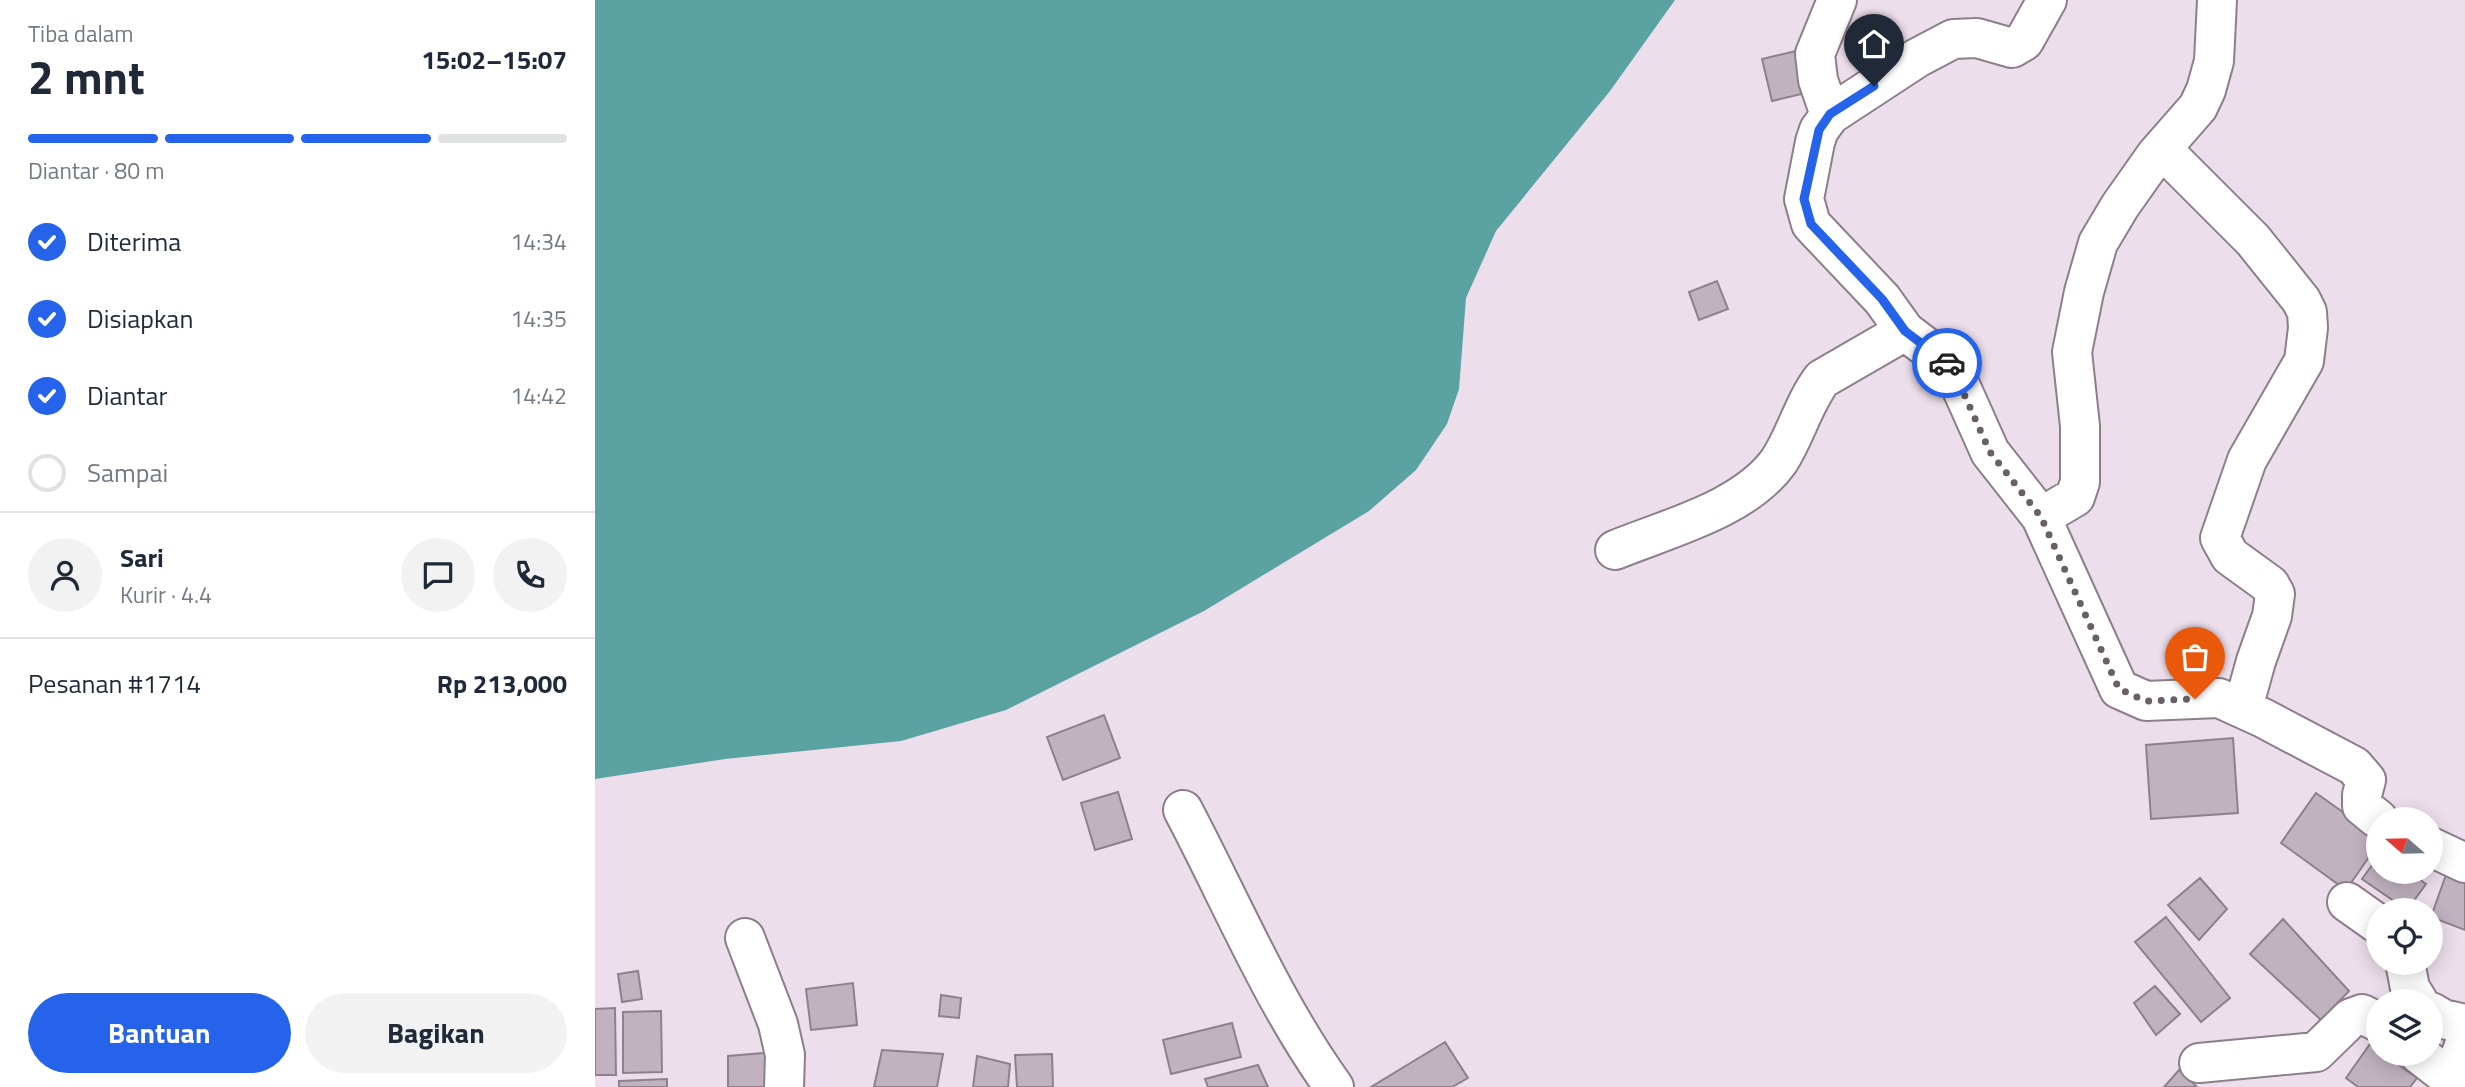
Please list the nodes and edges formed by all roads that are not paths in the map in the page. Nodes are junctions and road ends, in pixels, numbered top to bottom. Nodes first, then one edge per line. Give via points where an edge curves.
1 (1837, 0) edge
2 (2047, 0) edge
3 (2217, 0) edge
4 (1830, 114) junction
5 (2162, 149) junction
6 (1905, 331) junction
7 (2041, 517) junction
8 (1615, 550) dead end
9 (2243, 708) junction
10 (2366, 809) edge
11 (1183, 810) dead end
12 (2443, 852) edge
13 (2465, 863) edge
14 (2347, 902) dead end
15 (2366, 916) edge
16 (745, 938) dead end
17 (2366, 1016) edge
18 (2443, 1018) edge
19 (2465, 1024) edge
20 (2199, 1063) dead end
21 (784, 1087) edge
22 (1334, 1087) edge

1 - 4 street via 1815,54
2 - 4 street via 2024,41 2012,48 1977,38 1953,39
3 - 5 street via 2214,61 2206,90 2199,107
4 - 6 street via 1819,130 1812,155 1804,199 1806,214
5 - 7 street via 2098,243 2072,352 2080,482 2075,497
5 - 9 street via 2253,240 2307,312 2304,361 2247,460 2220,538 2230,556 2270,585 2275,594
6 - 7 street via 1952,367 1990,452
6 - 8 street via 1822,379 1767,477 1728,505
7 - 9 street via 2119,689 2146,701 2219,698
9 - 10 street via 2354,766 2365,780 2362,806
11 - 22 street via 1255,958
12 - 13 street
14 - 15 street
16 - 21 street via 779,1024 785,1055
17 - 20 street via 2351,1018 2316,1052
18 - 19 street

